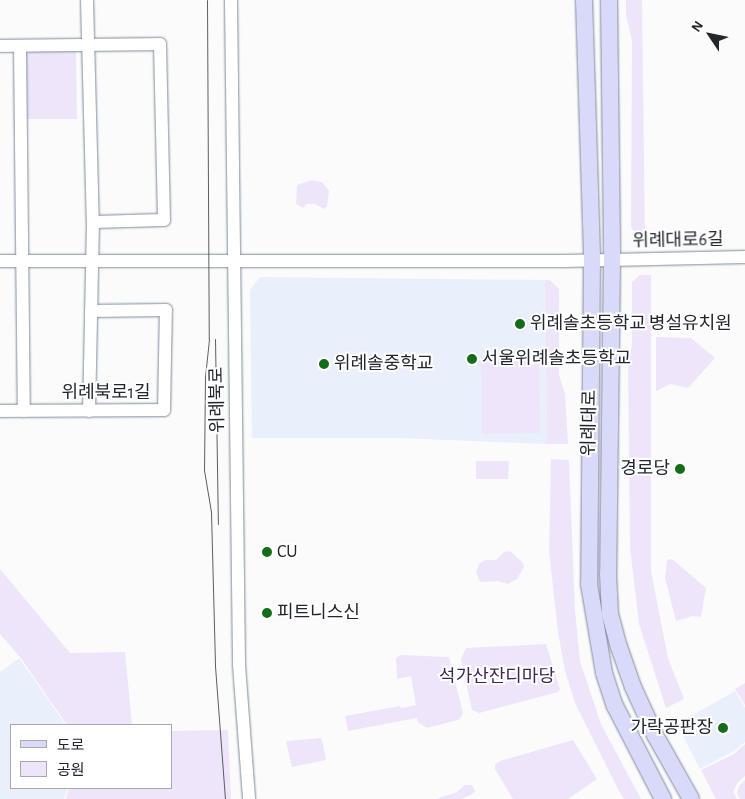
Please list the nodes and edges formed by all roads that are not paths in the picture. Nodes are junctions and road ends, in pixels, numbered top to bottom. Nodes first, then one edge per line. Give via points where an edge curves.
1 (87, 0) edge
2 (231, 0) edge
3 (584, 0) edge
4 (609, 0) edge
5 (87, 45) junction
6 (0, 46) edge
7 (20, 46) junction
8 (93, 222) junction
9 (745, 257) edge
10 (23, 260) junction
11 (92, 260) junction
12 (235, 260) junction
13 (592, 260) junction
14 (612, 260) junction
15 (0, 261) edge
16 (92, 310) junction
17 (0, 411) edge
18 (24, 411) junction
19 (90, 411) junction
20 (249, 799) edge
21 (663, 799) edge
22 (690, 799) edge

1 - 5 street
2 - 12 street, 위례북로
3 - 13 main road, 위례대로
4 - 14 main road, 위례대로
5 - 7 street
5 - 8 street
5 - 8 street via 160,44 164,220
6 - 7 street
7 - 10 street
8 - 11 street
9 - 14 street, 위례대로6길
10 - 11 street
10 - 15 street
10 - 18 street
11 - 12 street
11 - 16 street
12 - 13 street, 위례대로6길
12 - 20 street, 위례북로 via 239,665
13 - 14 street, 위례대로6길
13 - 21 main road, 위례대로 via 589,584 604,673 615,706
14 - 22 main road, 위례대로 via 610,614 633,687
16 - 19 street
16 - 19 street, 위례북로1길 via 166,310 164,410
17 - 18 street, 위례북로1길
18 - 19 street, 위례북로1길

